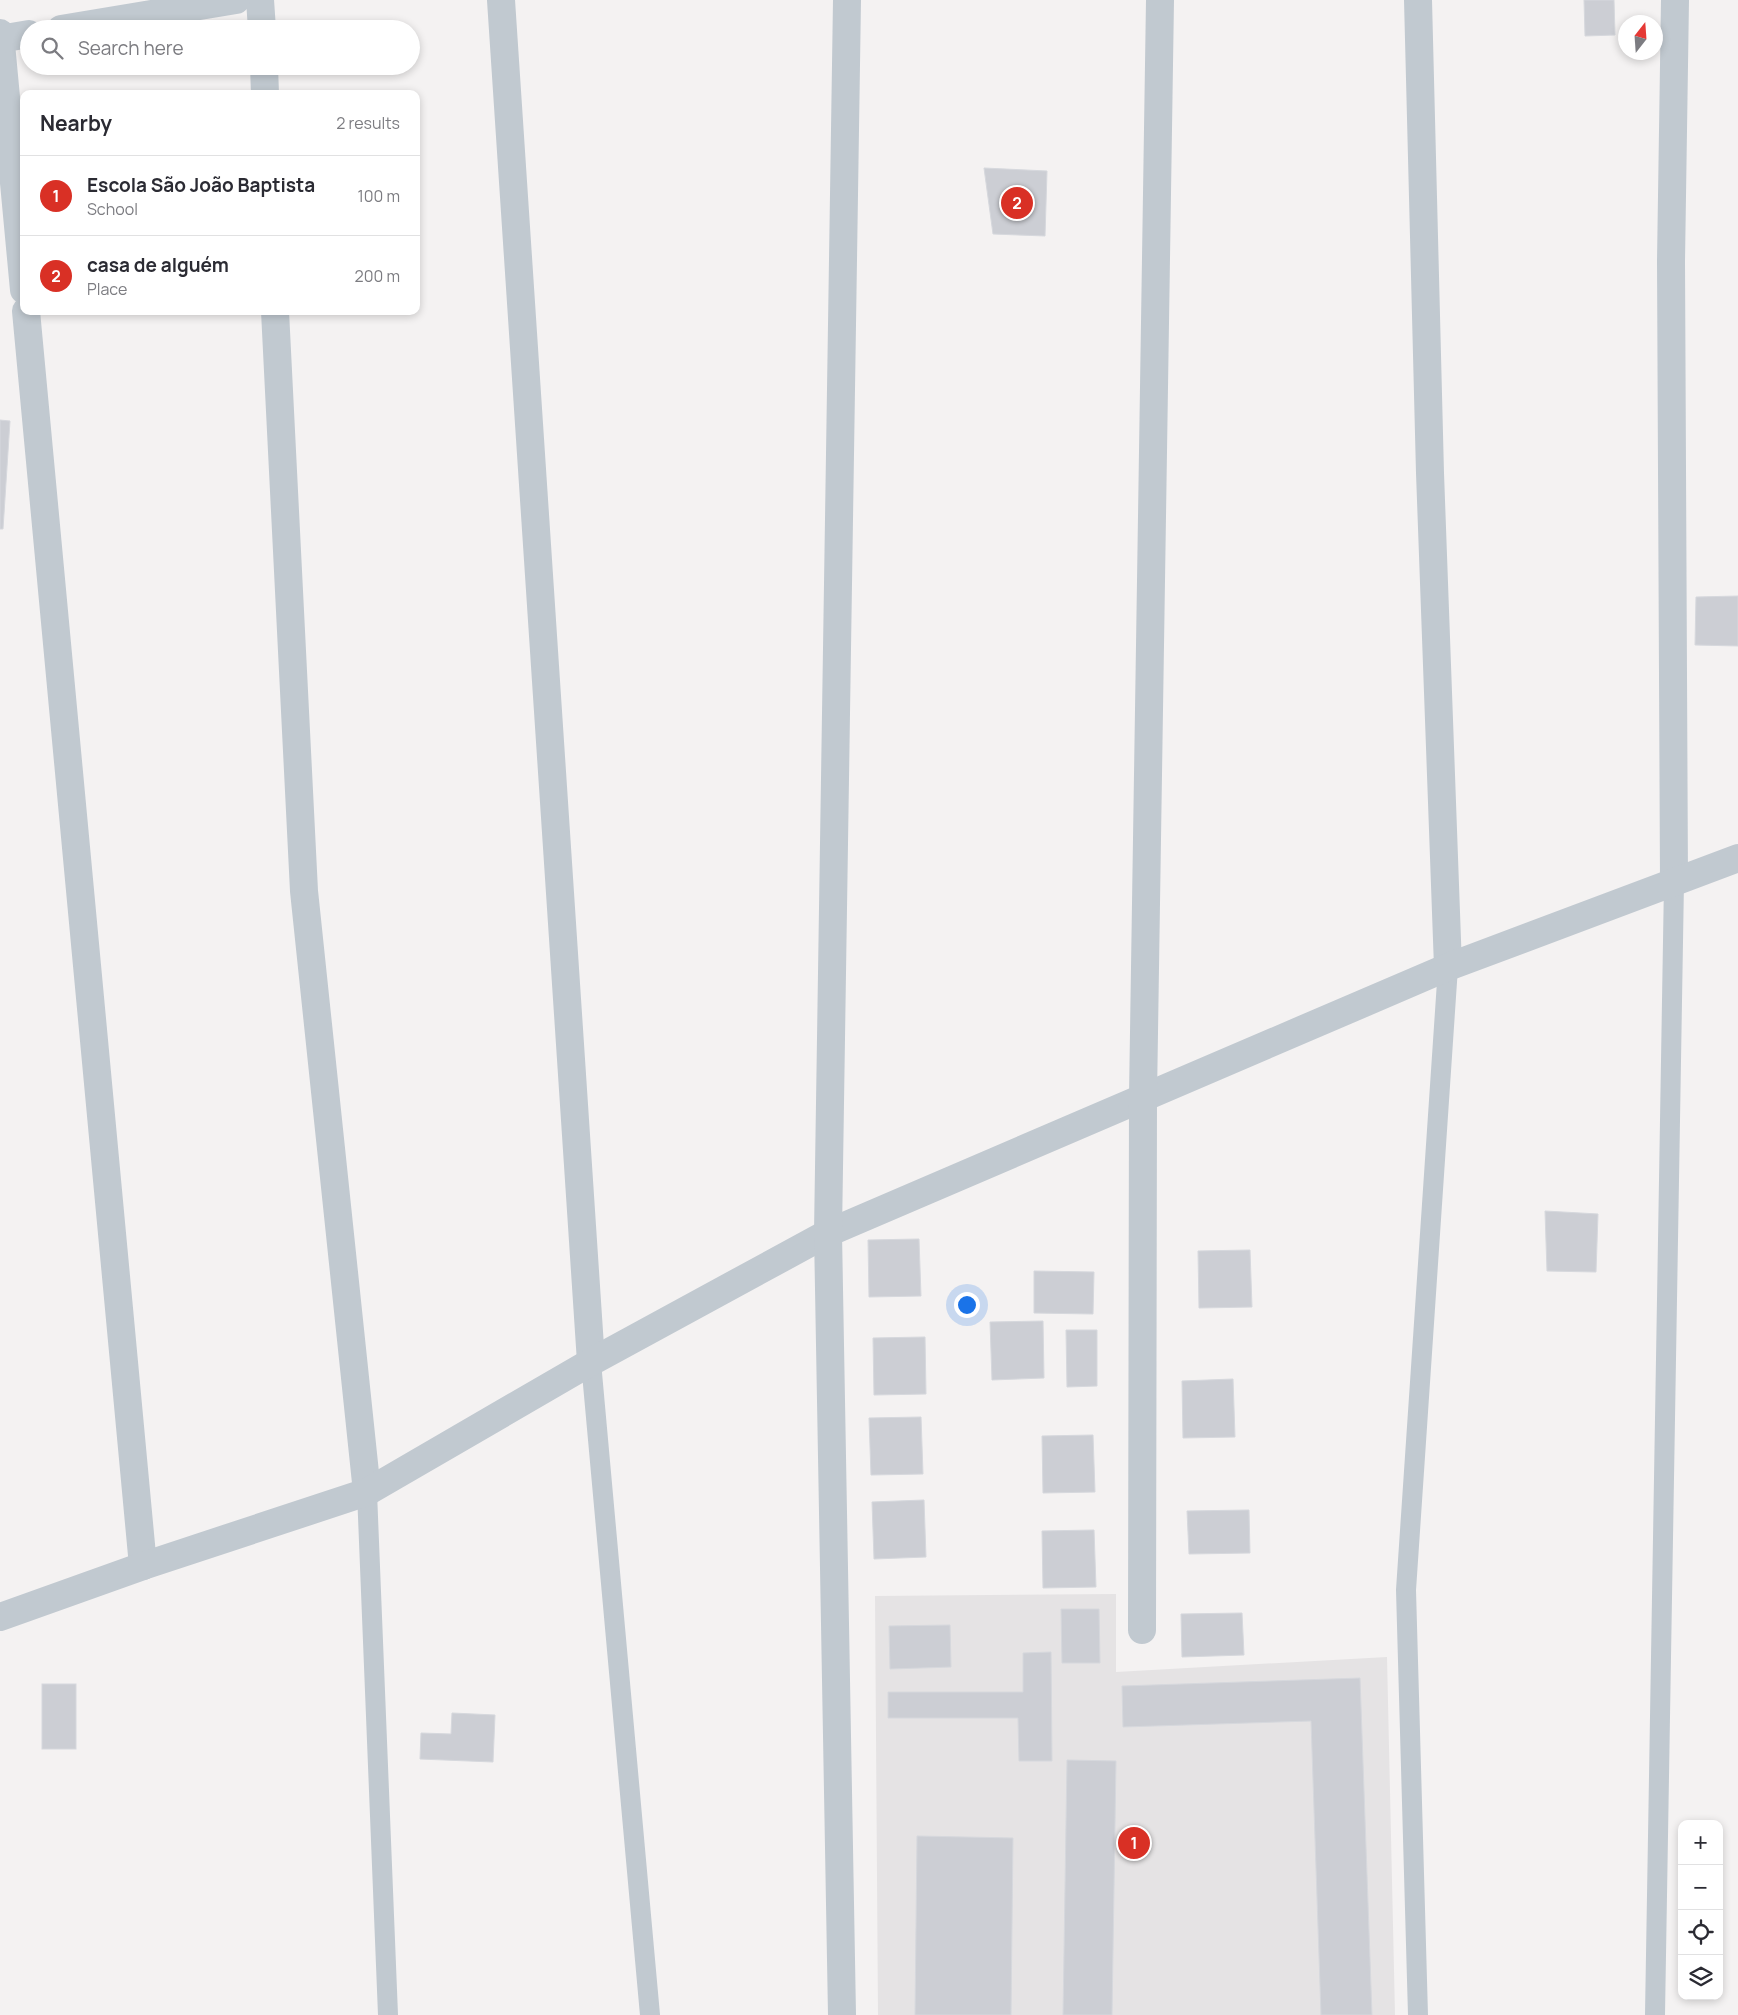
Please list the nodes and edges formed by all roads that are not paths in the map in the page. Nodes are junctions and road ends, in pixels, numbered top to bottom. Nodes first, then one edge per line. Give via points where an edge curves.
1 (236, 0) edge
2 (260, 0) edge
3 (501, 0) edge
4 (847, 0) edge
5 (1160, 0) edge
6 (1418, 0) edge
7 (1675, 0) edge
8 (115, 20) edge
9 (261, 20) edge
10 (0, 33) edge
11 (20, 36) edge
12 (0, 39) edge
13 (264, 75) edge
14 (265, 90) edge
15 (20, 248) edge
16 (26, 315) edge
17 (275, 315) edge
18 (1738, 858) edge
19 (1674, 882) junction
20 (1448, 967) junction
21 (1143, 1097) junction
22 (828, 1233) junction
23 (591, 1362) junction
24 (367, 1492) junction
25 (143, 1566) junction
26 (0, 1617) edge
27 (1142, 1630) dead end
28 (388, 2015) edge
29 (650, 2015) edge
30 (842, 2015) edge
31 (1418, 2015) edge
32 (1655, 2015) edge

1 - 8 street
2 - 9 street
3 - 23 street
4 - 22 street
5 - 21 street
6 - 20 street via 1430,474
7 - 19 street via 1670,261
10 - 12 street
11 - 12 street
12 - 15 street
13 - 14 street
16 - 25 street
17 - 24 street via 304,891
18 - 19 street
19 - 20 street
19 - 32 lane
20 - 21 street
20 - 31 lane via 1406,1590
21 - 22 street
21 - 27 street
22 - 23 street
22 - 30 street
23 - 24 street
23 - 29 lane
24 - 25 street
24 - 28 lane
25 - 26 street

